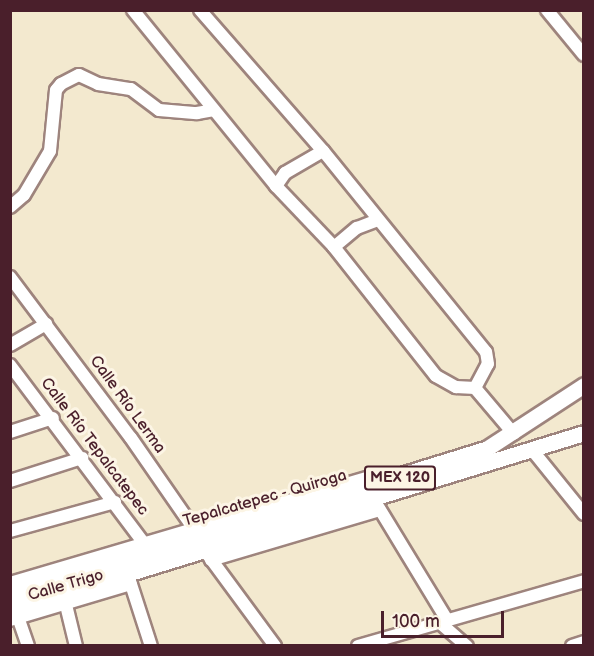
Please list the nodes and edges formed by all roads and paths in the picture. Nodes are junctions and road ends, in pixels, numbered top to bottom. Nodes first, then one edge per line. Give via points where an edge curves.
1 (133, 10) edge
2 (200, 10) edge
3 (548, 10) edge
4 (584, 55) edge
5 (214, 110) junction
6 (323, 151) junction
7 (276, 186) junction
8 (10, 207) edge
9 (378, 220) junction
10 (334, 247) junction
11 (10, 277) edge
12 (46, 324) junction
13 (10, 345) edge
14 (10, 365) edge
15 (23, 379) junction
16 (10, 383) edge
17 (584, 385) edge
18 (475, 388) junction
19 (53, 418) junction
20 (10, 432) edge
21 (584, 433) edge
22 (514, 434) junction
23 (533, 451) junction
24 (489, 456) junction
25 (82, 458) junction
26 (10, 481) edge
27 (376, 499) junction
28 (115, 502) junction
29 (584, 514) edge
30 (194, 529) junction
31 (10, 531) edge
32 (147, 547) junction
33 (209, 556) junction
34 (130, 580) junction
35 (584, 580) edge
36 (11, 583) edge
37 (66, 605) junction
38 (13, 616) edge
39 (443, 621) junction
40 (584, 642) edge
41 (28, 645) edge
42 (76, 645) edge
43 (152, 645) edge
44 (275, 645) edge
45 (358, 645) edge
46 (467, 645) edge
47 (572, 645) edge

1 - 5 street
2 - 6 street
3 - 4 street
5 - 7 street
5 - 8 street via 159,110 131,89 98,84 79,75 56,90 50,151 24,195
6 - 7 street via 285,173
6 - 9 street
7 - 10 street
9 - 10 street via 357,228
9 - 18 street via 486,352 488,364
10 - 18 street via 436,376 456,387
11 - 12 street, Calle Río Lerma
12 - 13 street
12 - 30 street, Calle Río Lerma
14 - 15 street, Calle Río Tepalcatepec
15 - 16 street
15 - 19 street, Calle Río Tepalcatepec
17 - 22 main road, Tepalcatepec - Quiroga / MEX 120
18 - 22 street
19 - 20 street
19 - 25 street, Calle Río Tepalcatepec
21 - 23 main road, MEX 120
22 - 24 main road, Tepalcatepec - Quiroga / MEX 120
23 - 24 main road, MEX 120
23 - 29 street
24 - 27 main road, Tepalcatepec - Quiroga / MEX 120
25 - 26 street
25 - 28 street, Calle Río Tepalcatepec
27 - 30 street via 370,477
27 - 32 main road, Tepalcatepec - Quiroga / MEX 120
27 - 33 main road, MEX 120
27 - 39 street
28 - 31 street
28 - 32 street, Calle Río Tepalcatepec
30 - 32 street
32 - 36 main road, Tepalcatepec - Quiroga / MEX 120
33 - 34 main road, MEX 120
33 - 44 street
34 - 37 street, Calle Trigo
34 - 38 main road, MEX 120
34 - 43 street
35 - 39 street
37 - 38 street, Calle Trigo
37 - 42 street
38 - 41 street
39 - 45 street
39 - 46 street
40 - 47 street

